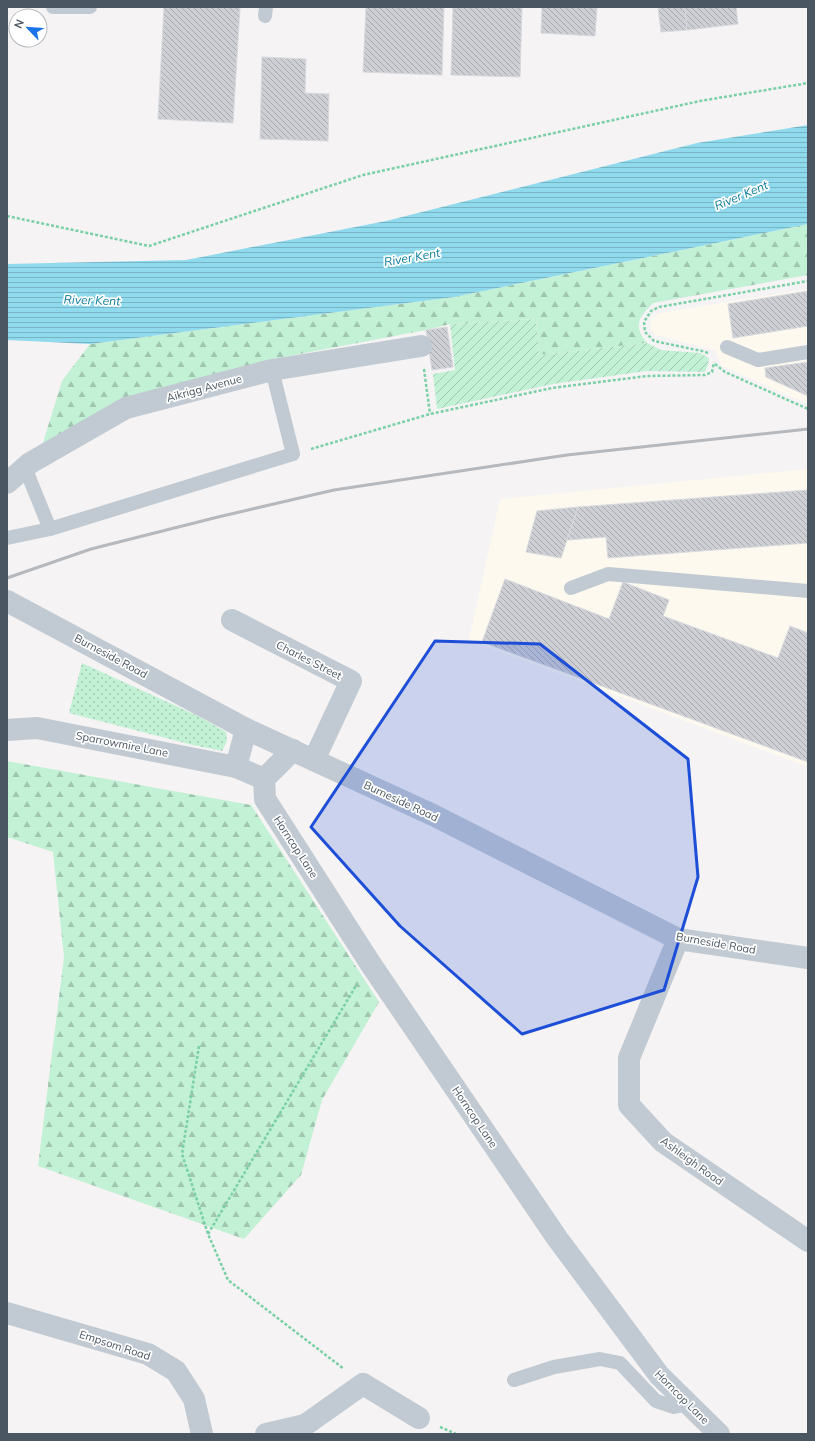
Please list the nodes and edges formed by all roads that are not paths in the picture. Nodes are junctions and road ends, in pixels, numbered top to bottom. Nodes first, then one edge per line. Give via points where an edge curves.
1 (53, 7) edge
2 (90, 7) edge
3 (422, 346) road end
4 (727, 347) dead end
5 (808, 352) edge
6 (272, 370) junction
7 (24, 468) junction
8 (7, 483) edge
9 (50, 530) junction
10 (7, 538) edge
11 (571, 588) dead end
12 (808, 591) edge
13 (7, 601) edge
14 (232, 620) dead end
15 (246, 728) junction
16 (7, 730) edge
17 (293, 750) junction
18 (314, 760) junction
19 (236, 767) junction
20 (264, 779) junction
21 (678, 938) junction
22 (808, 958) edge
23 (808, 1241) edge
24 (7, 1313) edge
25 (514, 1380) dead end
26 (688, 1404) junction
27 (418, 1418) dead end
28 (202, 1434) edge
29 (266, 1434) edge
30 (719, 1434) edge

1 - 2 lane
3 - 6 street, Aikrigg Avenue
4 - 5 lane via 758,360
6 - 7 street, Aikrigg Avenue via 126,408 30,462
6 - 9 lane via 293,454
7 - 8 street, Aikrigg Avenue
7 - 9 lane
9 - 10 lane
11 - 12 lane via 608,574
13 - 15 street, Burneside Road
14 - 18 street, Charles Street via 351,681
15 - 17 street, Burneside Road
15 - 19 street
16 - 19 street, Sparrowmire Lane via 37,728
17 - 18 street, Burneside Road
17 - 20 street
18 - 21 street, Burneside Road via 433,815
19 - 20 street, Sparrowmire Lane
20 - 26 street, Horncop Lane via 265,799 370,963 557,1238 659,1375
21 - 22 street, Burneside Road
21 - 23 street, Ashleigh Road via 629,1058 629,1105 663,1142
24 - 28 street, Empsom Road via 148,1354 176,1371 194,1398
25 - 26 lane via 554,1367 600,1359 620,1363 656,1401 674,1407
26 - 30 street, Horncop Lane
27 - 29 street via 363,1384 305,1425

